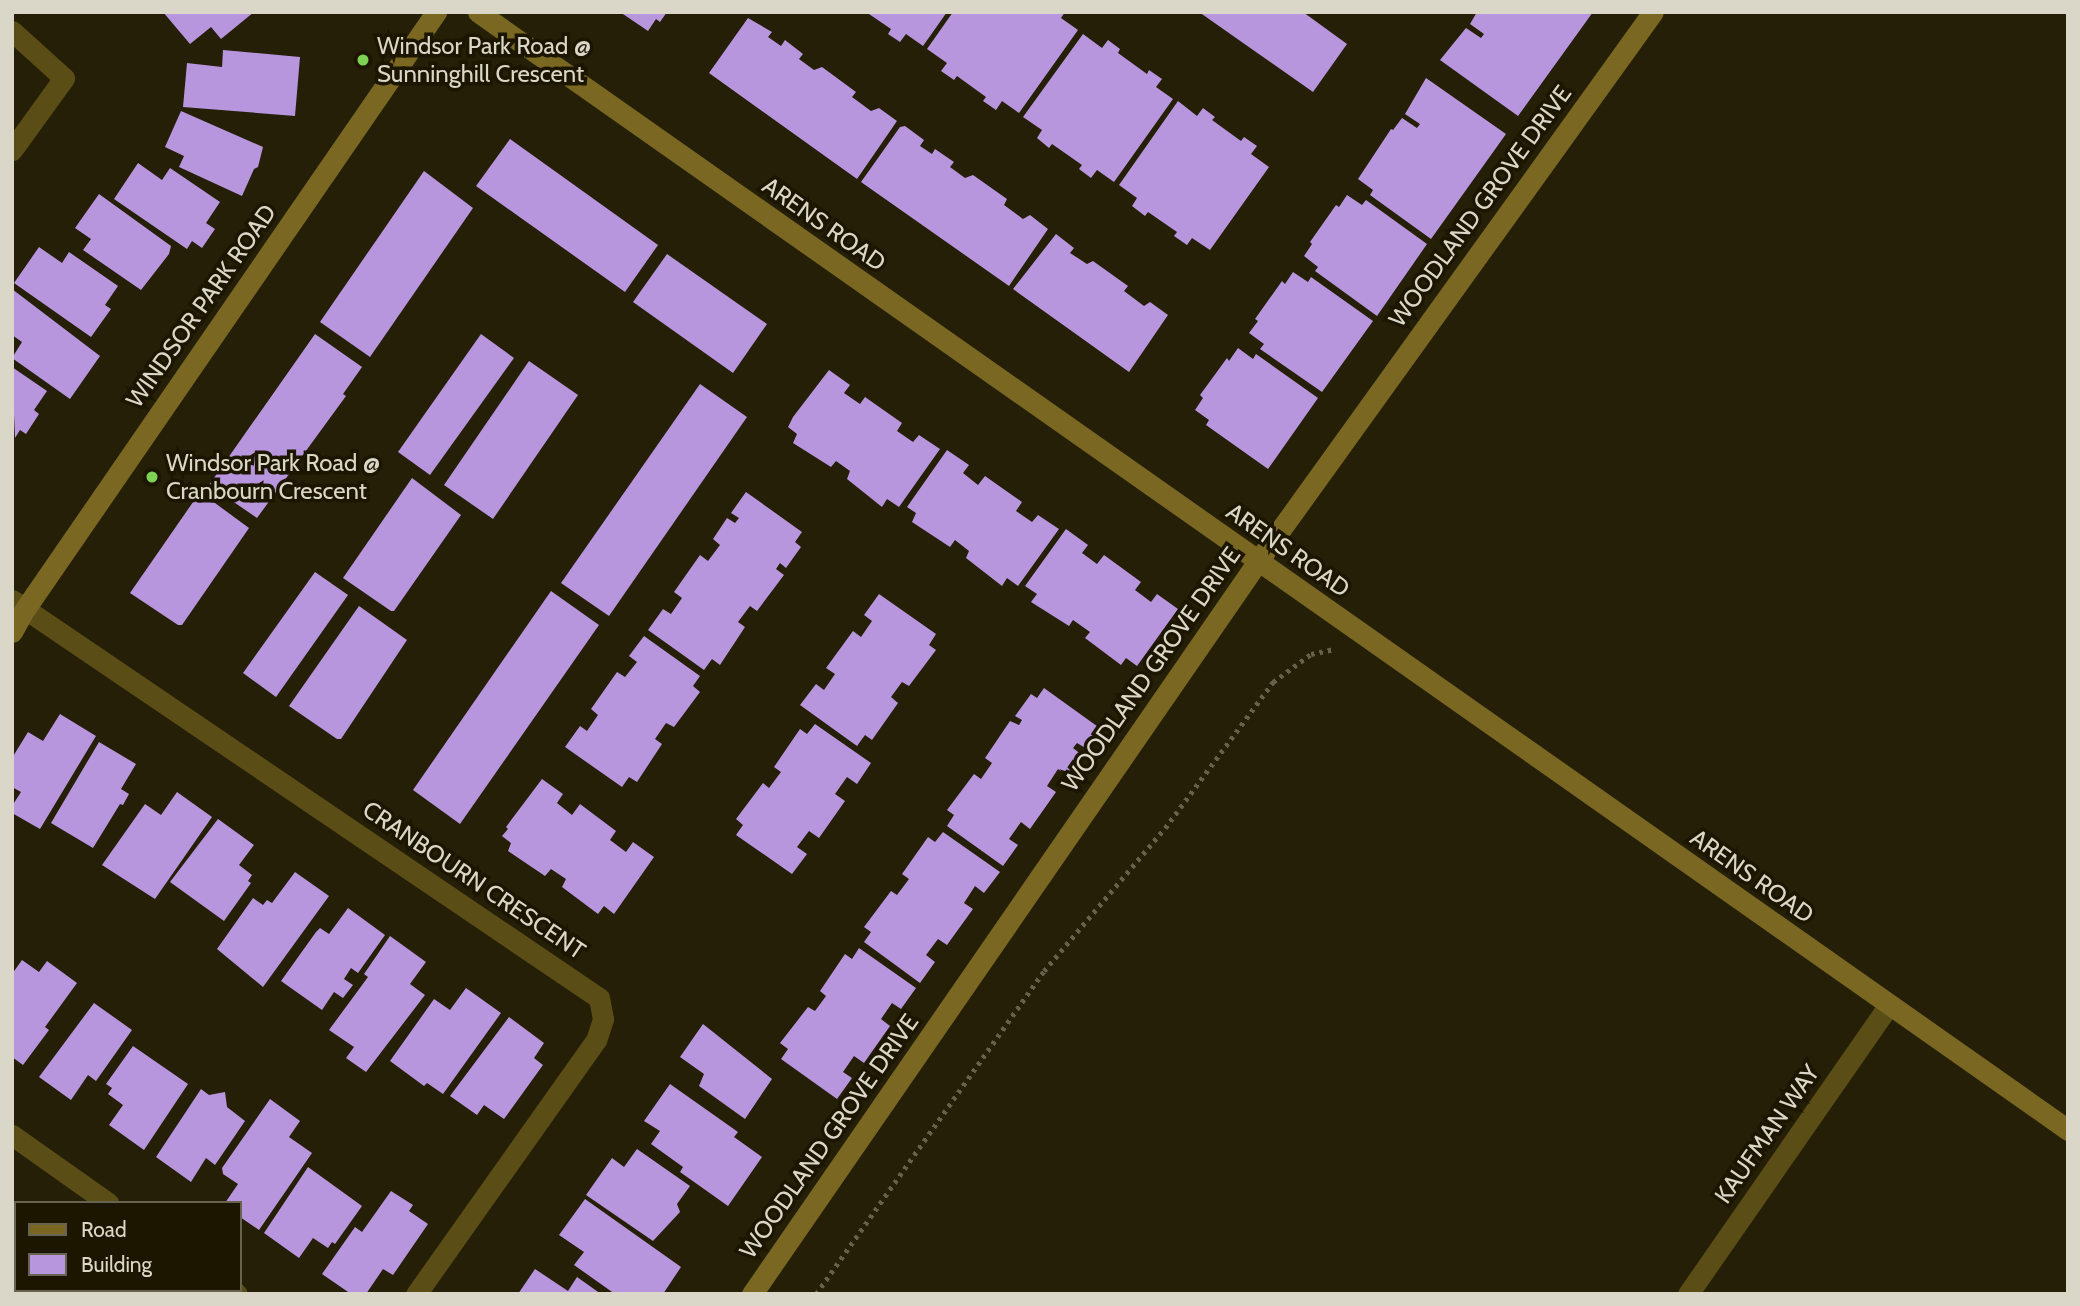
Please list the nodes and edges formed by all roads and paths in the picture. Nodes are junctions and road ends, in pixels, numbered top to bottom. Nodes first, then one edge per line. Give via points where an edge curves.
1 (436, 12) edge
2 (478, 12) edge
3 (1653, 12) edge
4 (12, 31) edge
5 (12, 150) edge
6 (1258, 561) junction
7 (18, 604) edge
8 (1352, 627) junction
9 (12, 632) edge
10 (1889, 1005) junction
11 (2068, 1130) edge
12 (12, 1135) edge
13 (105, 1201) edge
14 (416, 1294) edge
15 (752, 1294) edge
16 (816, 1294) edge
17 (1688, 1294) edge

1 - 7 street, WINDSOR PARK ROAD
2 - 6 street, ARENS ROAD
3 - 6 street, WOODLAND GROVE DRIVE
4 - 5 street via 64,78
6 - 8 street, ARENS ROAD
6 - 15 street, WOODLAND GROVE DRIVE
7 - 9 street, WINDSOR PARK ROAD
7 - 14 street, CRANBOURN CRESCENT via 599,998 603,1019 596,1040
8 - 10 street, ARENS ROAD
8 - 16 path via 1337,648 1311,654 1273,682 1165,828 1044,971
10 - 11 street, ARENS ROAD
10 - 17 street, KAUFMAN WAY
12 - 13 street

